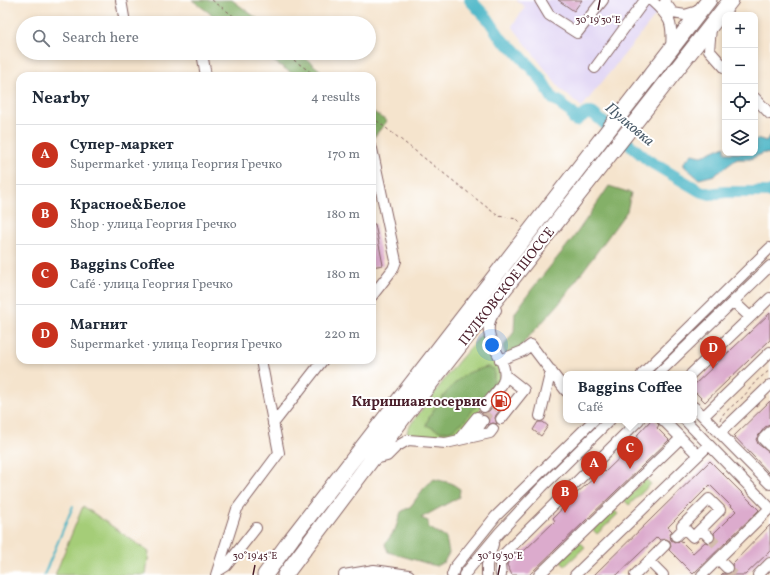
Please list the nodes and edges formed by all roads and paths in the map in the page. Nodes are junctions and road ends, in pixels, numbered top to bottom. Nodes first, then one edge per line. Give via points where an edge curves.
1 (120, 0) edge
2 (212, 0) edge
3 (540, 0) edge
4 (603, 0) edge
5 (645, 0) edge
6 (651, 0) edge
7 (731, 0) edge
8 (705, 5) edge
9 (666, 8) edge
10 (123, 16) edge
11 (234, 16) edge
12 (711, 26) junction
13 (671, 49) junction
14 (203, 60) edge
15 (294, 60) edge
16 (722, 65) edge
17 (595, 68) dead end
18 (205, 72) edge
19 (310, 72) edge
20 (758, 101) edge
21 (770, 114) edge
22 (376, 120) edge
23 (376, 168) edge
24 (526, 236) junction
25 (770, 248) edge
26 (770, 266) edge
27 (505, 290) junction
28 (376, 291) edge
29 (770, 298) edge
30 (734, 302) junction
31 (750, 317) junction
32 (770, 352) edge
33 (500, 360) junction
34 (262, 364) edge
35 (319, 364) edge
36 (551, 370) junction
37 (770, 370) edge
38 (645, 371) edge
39 (661, 371) edge
40 (695, 371) edge
41 (505, 375) junction
42 (770, 385) edge
43 (563, 387) edge
44 (749, 389) junction
45 (757, 398) junction
46 (697, 410) edge
47 (540, 416) dead end
48 (711, 420) junction
49 (591, 423) edge
50 (607, 423) edge
51 (636, 423) edge
52 (667, 423) edge
53 (688, 423) edge
54 (273, 424) junction
55 (698, 432) junction
56 (770, 432) edge
57 (720, 433) junction
58 (460, 438) junction
59 (681, 438) junction
60 (709, 445) junction
61 (770, 446) edge
62 (698, 455) junction
63 (371, 460) junction
64 (770, 484) edge
65 (770, 508) edge
66 (256, 528) dead end
67 (684, 528) junction
68 (701, 529) junction
69 (499, 533) junction
70 (676, 536) dead end
71 (709, 537) tunnel mouth
72 (665, 546) dead end
73 (721, 553) junction
74 (649, 561) junction
75 (770, 563) edge
76 (727, 568) tunnel mouth
77 (217, 573) edge
78 (359, 573) edge
79 (265, 575) edge
80 (285, 575) edge
81 (344, 575) edge
82 (409, 575) edge
83 (452, 575) edge
84 (464, 575) edge
85 (487, 575) edge
86 (500, 575) edge
87 (539, 575) edge
88 (575, 575) edge
89 (635, 575) edge
90 (663, 575) edge
91 (702, 575) edge
92 (758, 575) edge

1 - 10 street
2 - 11 path
3 - 4 street via 549,15 577,33
5 - 17 street
6 - 9 street
7 - 12 highway, ПУЛКОВСКОЕ ШОССЕ
8 - 9 street via 685,15
8 - 13 highway, ПУЛКОВСКОЕ ШОССЕ
9 - 13 street via 672,31
12 - 16 street via 709,50
12 - 27 highway, ПУЛКОВСКОЕ ШОССЕ
13 - 24 highway, ПУЛКОВСКОЕ ШОССЕ
14 - 18 street
15 - 19 path
20 - 21 street
22 - 24 path via 498,216 521,222 519,231
23 - 28 street via 396,261
24 - 79 highway, ПУЛКОВСКОЕ ШОССЕ
25 - 38 street
26 - 30 street
27 - 33 street via 488,325
27 - 63 highway, ПУЛКОВСКОЕ ШОССЕ
29 - 31 street
30 - 31 street
30 - 39 street
31 - 40 street
32 - 48 street
33 - 36 street via 531,345
33 - 41 street
34 - 54 street
35 - 54 street
36 - 43 street
36 - 47 street
37 - 44 path
41 - 41 street via 524,390 495,411 503,383
42 - 45 street
44 - 45 path
44 - 48 path via 724,413
45 - 57 street
46 - 48 street
48 - 55 street
48 - 57 street
49 - 83 street via 496,516 455,567
50 - 69 street
51 - 86 street via 504,554
52 - 59 street
53 - 55 street
54 - 77 street via 279,453 237,509
55 - 60 street
56 - 61 street via 763,439
57 - 64 street
58 - 58 street via 476,436 485,423
58 - 63 street via 446,443 408,440 387,456
59 - 62 street
59 - 87 street
60 - 62 street
60 - 65 street
62 - 88 street
63 - 80 highway, ПУЛКОВСКОЕ ШОССЕ
65 - 73 street
66 - 77 street via 226,566
67 - 68 street via 693,537
67 - 68 street via 682,526 710,499 720,510
67 - 70 street
68 - 71 street
69 - 84 street
69 - 85 street via 490,550
72 - 74 street
73 - 76 street
73 - 91 street
74 - 89 street
74 - 90 street
75 - 92 street
78 - 81 street
78 - 82 street via 386,571

